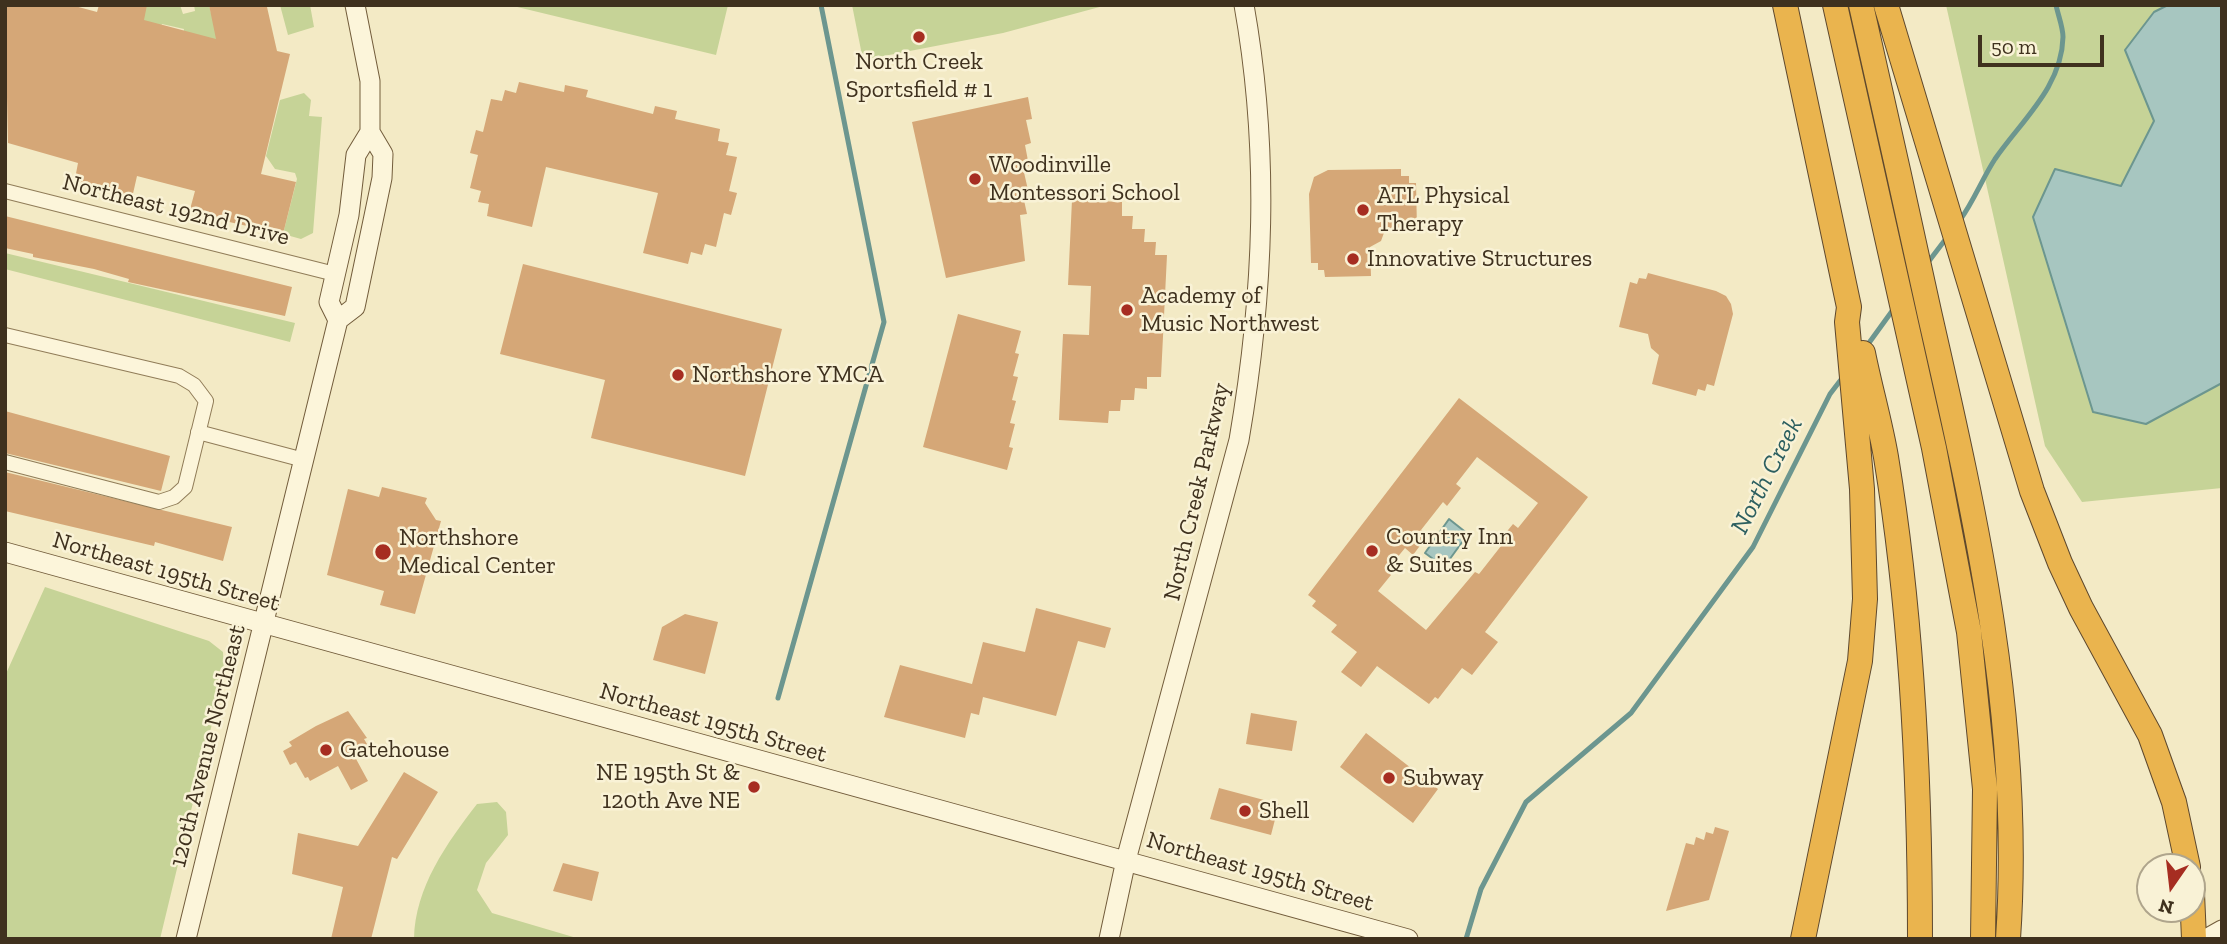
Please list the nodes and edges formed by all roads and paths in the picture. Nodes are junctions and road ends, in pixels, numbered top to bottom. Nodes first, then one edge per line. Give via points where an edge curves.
1 (355, 5) edge
2 (1244, 5) edge
3 (1785, 5) edge
4 (1822, 5) edge
5 (1835, 5) edge
6 (1861, 5) edge
7 (1876, 5) edge
8 (1886, 5) edge
9 (370, 132) junction
10 (5, 191) edge
11 (1916, 220) junction
12 (1886, 266) junction
13 (335, 274) junction
14 (1936, 307) junction
15 (1850, 313) junction
16 (338, 320) junction
17 (5, 335) edge
18 (1904, 349) junction
19 (198, 432) junction
20 (304, 460) junction
21 (5, 462) edge
22 (5, 552) edge
23 (264, 625) junction
24 (2185, 853) edge
25 (1126, 860) junction
26 (2222, 930) edge
27 (186, 939) edge
28 (1109, 939) edge
29 (1408, 939) edge
30 (1803, 939) edge
31 (1920, 939) edge
32 (1969, 939) edge
33 (1983, 939) edge
34 (2008, 939) edge
35 (2021, 939) edge
36 (2206, 939) edge

1 - 9 main road, 120th Avenue Northeast via 370,81
2 - 25 main road, North Creek Parkway via 1260,115 1263,194 1250,377 1213,544
3 - 15 highway
4 - 12 highway
5 - 12 highway
6 - 11 highway
7 - 11 highway
8 - 24 highway via 2032,491 2076,597 2150,735 2174,802
9 - 13 main road, 120th Avenue Northeast via 356,155 349,215
9 - 16 main road, 120th Avenue Northeast via 383,154 382,178 355,307
10 - 13 street, Northeast 192nd Drive
11 - 14 highway
12 - 18 highway
13 - 16 main road, 120th Avenue Northeast via 329,302
14 - 34 highway via 1999,657 2012,820
14 - 35 highway via 2003,592 2019,717 2025,882
15 - 30 highway via 1865,599 1860,661
15 - 31 highway via 1885,456 1905,610 1918,779
16 - 20 main road, 120th Avenue Northeast
17 - 19 street via 179,376 194,385 205,401
18 - 32 highway via 1945,560 1965,702 1971,806
18 - 33 highway via 1954,541 1973,658 1985,789
19 - 20 street
19 - 21 street via 185,486 174,497 159,502
20 - 23 main road, 120th Avenue Northeast
22 - 23 main road, Northeast 195th Street
23 - 25 main road, Northeast 195th Street
23 - 27 main road, 120th Avenue Northeast
25 - 28 main road, North Creek Parkway
25 - 29 main road, Northeast 195th Street
26 - 36 main road

